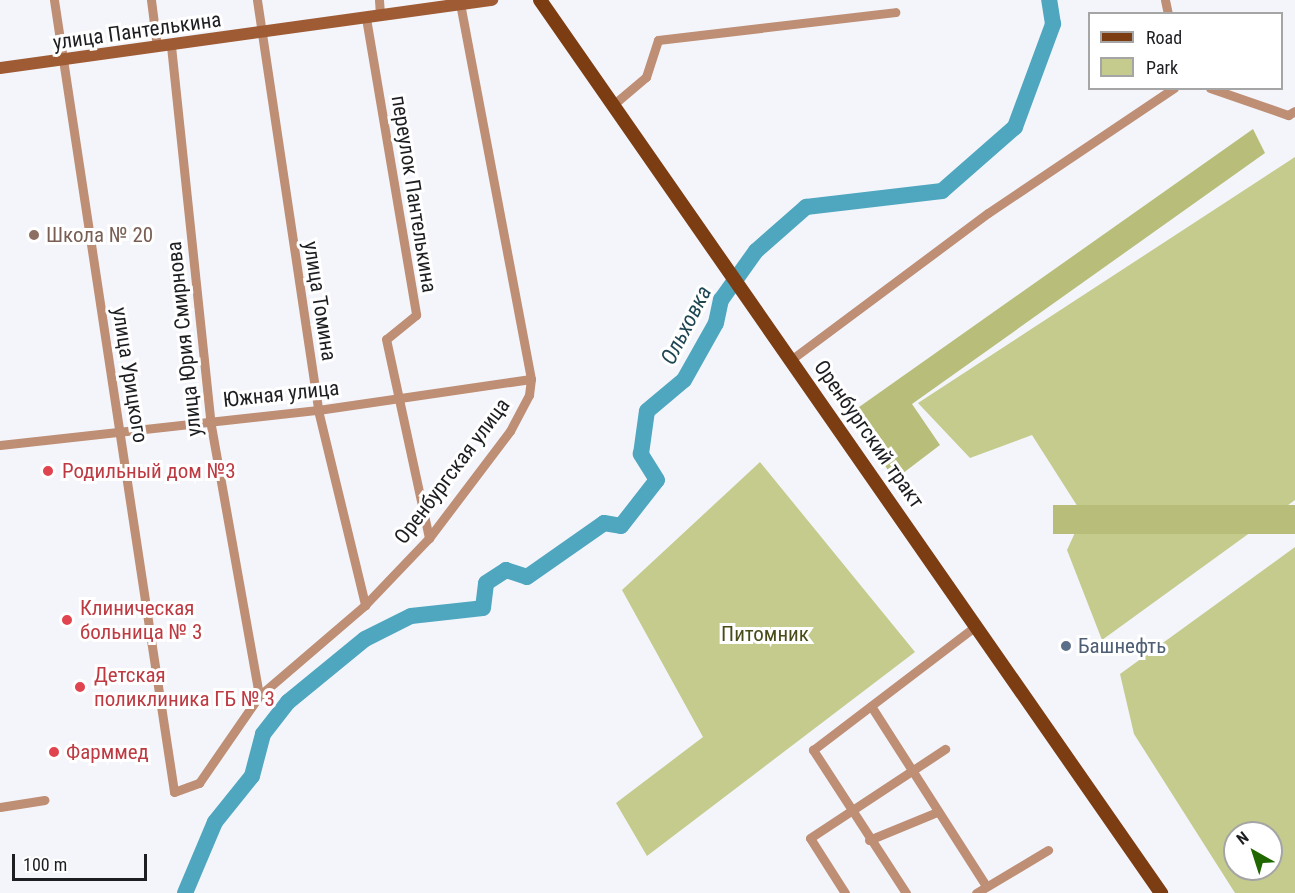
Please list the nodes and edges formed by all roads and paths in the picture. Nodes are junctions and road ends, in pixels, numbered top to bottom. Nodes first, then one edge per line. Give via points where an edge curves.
1 (54, 0) edge
2 (151, 0) edge
3 (257, 0) edge
4 (378, 0) edge
5 (492, 0) edge
6 (540, 0) edge
7 (463, 3) edge
8 (895, 12) dead end
9 (380, 16) junction
10 (366, 18) junction
11 (261, 34) junction
12 (171, 46) junction
13 (157, 47) junction
14 (62, 60) junction
15 (0, 68) edge
16 (1171, 90) edge
17 (1216, 90) edge
18 (614, 104) junction
19 (1295, 111) edge
20 (792, 359) junction
21 (531, 379) junction
22 (395, 398) junction
23 (318, 410) junction
24 (210, 420) junction
25 (120, 429) junction
26 (0, 445) edge
27 (429, 538) junction
28 (365, 605) junction
29 (976, 626) junction
30 (259, 696) junction
31 (871, 706) junction
32 (945, 749) dead end
33 (912, 772) junction
34 (174, 792) joint
35 (44, 800) dead end
36 (0, 807) edge
37 (937, 812) junction
38 (850, 813) junction
39 (869, 840) junction
40 (1048, 850) dead end
41 (986, 886) junction
42 (845, 893) edge
43 (906, 893) edge
44 (976, 893) edge
45 (1161, 893) edge

1 - 14 street, улица Урицкого
2 - 13 street
3 - 11 street, улица Томина
4 - 9 street
5 - 7 main road, улица Пантелькина
6 - 18 main road, Оренбургский тракт
7 - 9 main road, улица Пантелькина
7 - 21 street, Оренбургская улица
8 - 18 street via 658,40 646,77
9 - 10 main road, улица Пантелькина
10 - 11 main road, улица Пантелькина
10 - 22 street, переулок Пантелькина via 416,315 386,339
11 - 12 main road, улица Пантелькина
11 - 23 street, улица Томина
12 - 13 main road, улица Пантелькина
12 - 24 street, улица Юрия Смирнова
13 - 14 main road, улица Пантелькина
14 - 15 main road, улица Пантелькина
14 - 25 street, улица Урицкого
16 - 20 street via 988,213
17 - 19 street via 1288,115
18 - 20 main road, Оренбургский тракт
20 - 29 main road, Оренбургский тракт
21 - 22 street, Южная улица
21 - 27 street, Оренбургская улица via 519,417
22 - 23 street, Южная улица
22 - 27 street, переулок Пантелькина
23 - 24 street, Южная улица
23 - 28 street, улица Томина
24 - 25 street, Южная улица
24 - 30 street, улица Юрия Смирнова
25 - 26 street, Южная улица
25 - 34 street, улица Урицкого
27 - 28 street, Оренбургская улица
28 - 30 street, Оренбургская улица
29 - 31 street
29 - 45 main road, Оренбургский тракт
30 - 34 street, Оренбургская улица via 199,783
31 - 33 street
31 - 38 street via 813,750
32 - 33 street
33 - 37 street
33 - 38 street
35 - 36 street
37 - 39 street
37 - 41 street
38 - 39 street
38 - 42 street via 810,838
39 - 43 street
40 - 41 street
41 - 44 street

